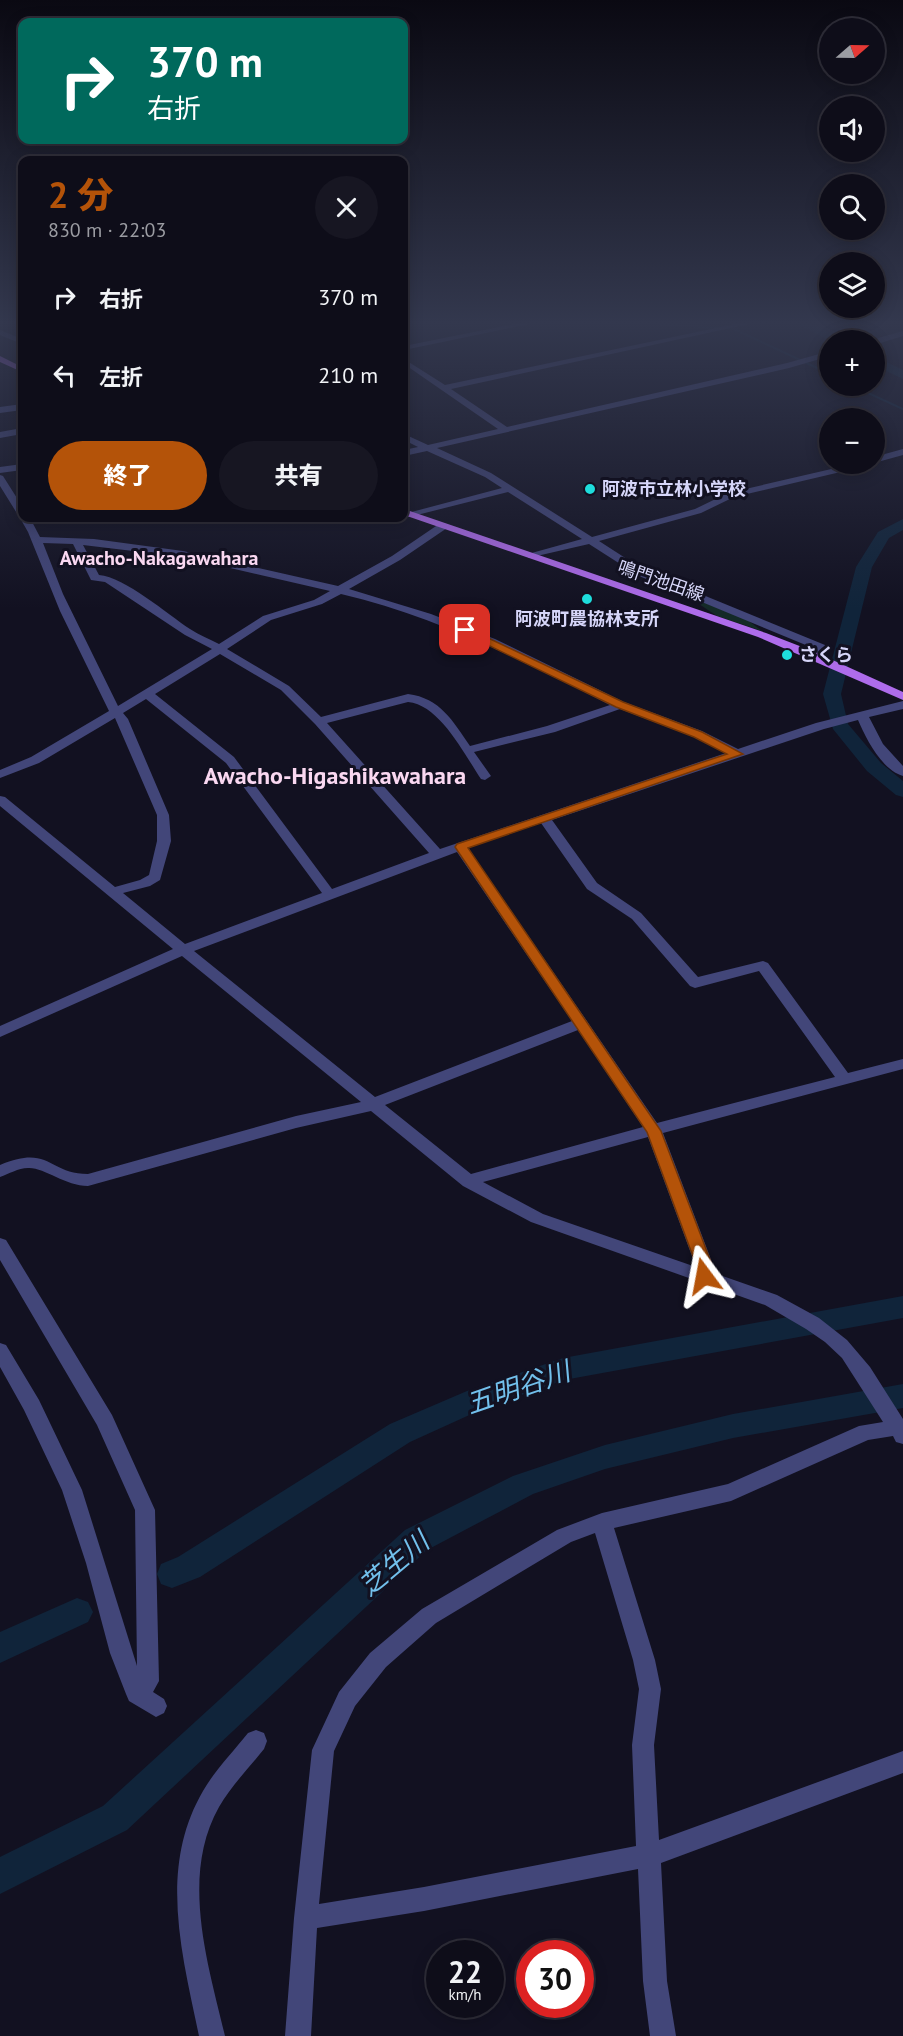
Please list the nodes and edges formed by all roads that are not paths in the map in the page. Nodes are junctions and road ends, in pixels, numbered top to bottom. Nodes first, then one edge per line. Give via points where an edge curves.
1 (490, 419) edge
2 (553, 419) edge
3 (506, 430) junction
4 (18, 432) edge
5 (0, 435) edge
6 (408, 439) edge
7 (427, 448) junction
8 (408, 452) edge
9 (903, 452) edge
10 (885, 457) edge
11 (18, 468) edge
12 (0, 470) edge
13 (820, 474) edge
14 (0, 478) edge
15 (510, 489) junction
16 (18, 507) edge
17 (408, 514) edge
18 (408, 516) edge
19 (27, 522) edge
20 (441, 527) junction
21 (38, 540) junction
22 (589, 540) junction
23 (77, 542) junction
24 (532, 556) junction
25 (340, 590) junction
26 (220, 649) junction
27 (817, 656) junction
28 (147, 694) junction
29 (903, 696) edge
30 (620, 705) junction
31 (903, 705) edge
32 (114, 711) junction
33 (860, 716) junction
34 (319, 721) junction
35 (467, 750) junction
36 (737, 754) junction
37 (903, 772) edge
38 (0, 774) edge
39 (485, 776) dead end
40 (0, 800) edge
41 (545, 819) junction
42 (461, 847) junction
43 (437, 854) junction
44 (113, 892) junction
45 (331, 896) junction
46 (182, 950) junction
47 (581, 1023) junction
48 (0, 1032) edge
49 (903, 1064) edge
50 (845, 1080) junction
51 (372, 1104) junction
52 (654, 1131) junction
53 (0, 1171) edge
54 (469, 1182) junction
55 (0, 1245) edge
56 (704, 1276) junction
57 (0, 1350) edge
58 (898, 1426) edge
59 (602, 1522) junction
60 (137, 1694) junction
61 (156, 1706) dead end
62 (256, 1741) dead end
63 (903, 1762) edge
64 (650, 1855) junction
65 (306, 1918) junction
66 (212, 2036) edge
67 (298, 2036) edge
68 (663, 2036) edge

1 - 3 street
2 - 3 street
3 - 7 street
4 - 5 street
6 - 7 street
7 - 8 street
7 - 15 street
9 - 10 street
11 - 12 street
13 - 22 street via 731,495 698,511
14 - 16 street
15 - 17 street
15 - 22 street
18 - 20 main road, 鳴門池田線
19 - 21 street
20 - 24 main road, 鳴門池田線
20 - 25 street
21 - 23 street
21 - 32 street via 46,569
22 - 24 street
22 - 27 street via 659,582 821,646
23 - 25 street via 183,554
23 - 26 street via 95,578 107,579 162,617
24 - 27 main road, 鳴門池田線
25 - 26 street via 303,608 267,618
25 - 30 street via 465,630
26 - 28 street
26 - 34 street via 285,688
27 - 29 main road, 鳴門池田線
28 - 32 street
28 - 45 street via 230,760
30 - 35 street via 551,729
30 - 36 street via 698,734
31 - 33 street
32 - 38 street via 35,760
32 - 44 street via 122,719 152,784 163,815 164,841 155,877
33 - 36 street
33 - 37 street via 877,747
34 - 35 street via 418,698 429,702
34 - 43 street
35 - 39 street
36 - 41 street
40 - 44 street
41 - 42 street
41 - 50 street via 592,886 630,911 695,982 763,966
42 - 43 street
42 - 47 street
43 - 45 street
44 - 46 street
45 - 46 street
46 - 48 street
46 - 51 street
47 - 51 street
47 - 52 street
49 - 50 street
50 - 52 street
51 - 53 street via 88,1180 76,1181 33,1162
51 - 54 street
52 - 54 street via 484,1174
52 - 56 street via 706,1270
54 - 56 street via 537,1218
55 - 60 street via 105,1421 145,1510 148,1681
56 - 58 street via 771,1299 829,1335 848,1353
57 - 60 street via 72,1490
58 - 59 street via 866,1432 731,1492
59 - 64 street via 650,1689 643,1744
59 - 65 street via 564,1536 429,1616 378,1660 346,1699 323,1750
60 - 61 street
62 - 66 street via 210,1800 194,1840 186,1888 190,1935
63 - 64 street
64 - 65 street
64 - 68 street via 655,1981
65 - 67 street

